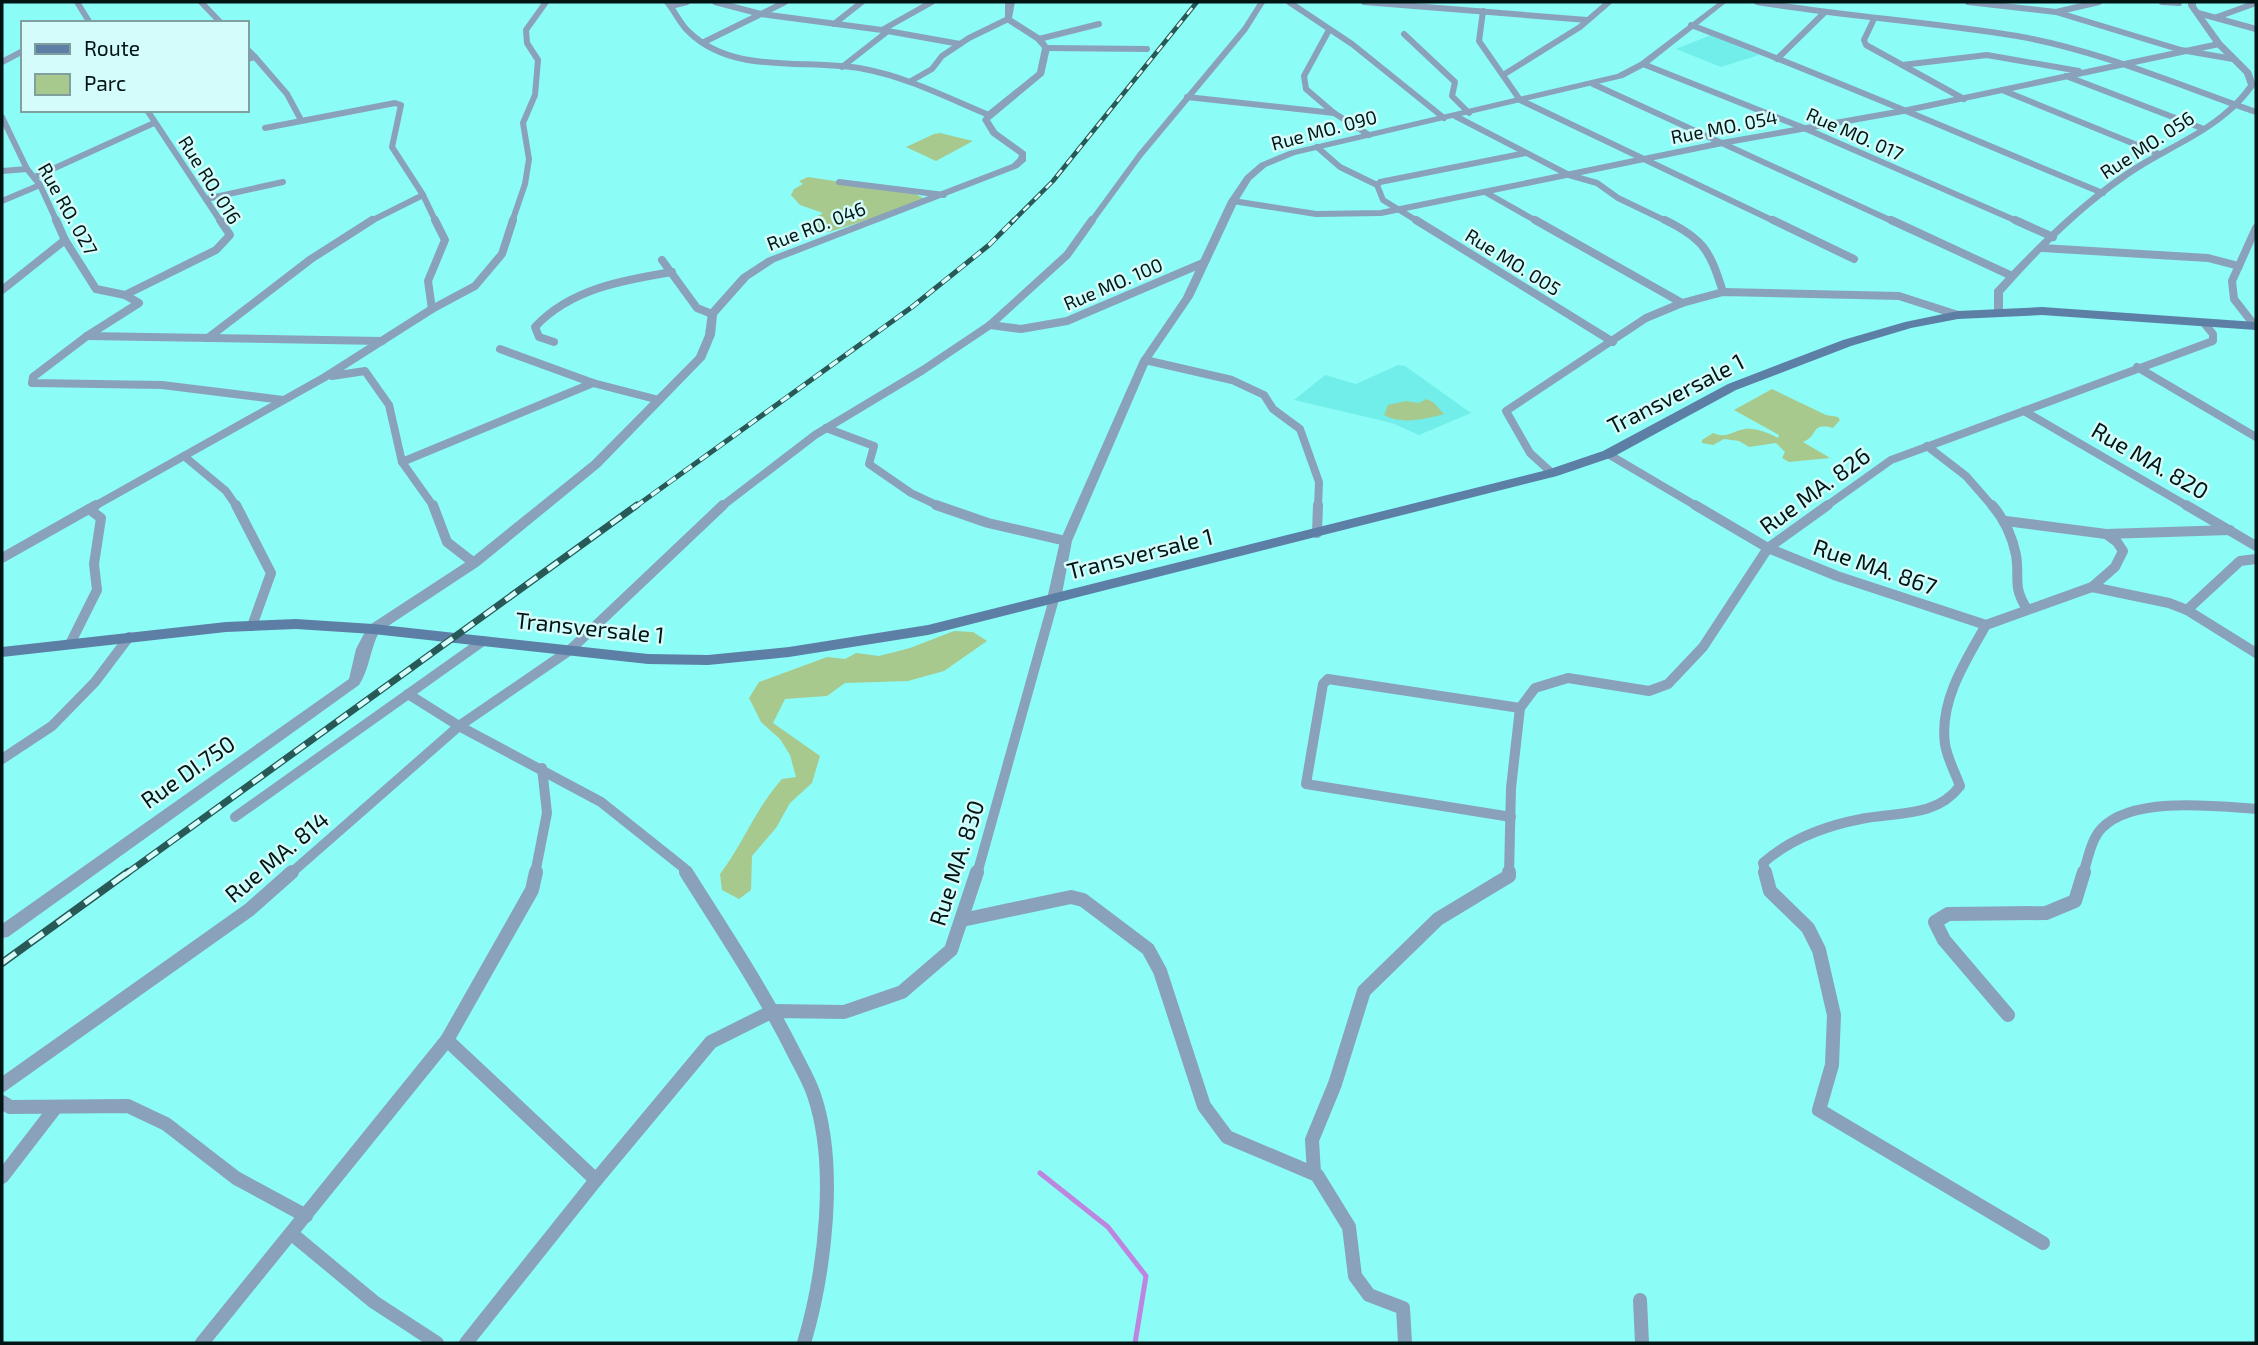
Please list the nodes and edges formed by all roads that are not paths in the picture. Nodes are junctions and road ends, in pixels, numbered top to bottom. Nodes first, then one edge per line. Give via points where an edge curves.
1 (77, 2) edge
2 (201, 2) edge
3 (546, 2) edge
4 (687, 2) edge
5 (715, 2) edge
6 (785, 2) edge
7 (862, 2) edge
8 (932, 2) edge
9 (1009, 2) edge
10 (1261, 2) edge
11 (1274, 2) edge
12 (1289, 2) edge
13 (1364, 2) edge
14 (1493, 2) edge
15 (1609, 2) edge
16 (1723, 2) edge
17 (1757, 2) edge
18 (1968, 2) edge
19 (2029, 2) edge
20 (2099, 2) edge
21 (2162, 2) edge
22 (2178, 2) edge
23 (2256, 3) edge
24 (669, 4) edge
25 (2194, 7) edge
26 (2042, 10) junction
27 (1483, 11) junction
28 (1495, 12) junction
29 (2056, 12) junction
30 (1824, 13) junction
31 (761, 14) junction
32 (2217, 18) junction
33 (1008, 19) junction
34 (1874, 19) junction
35 (88, 20) edge
36 (1587, 20) junction
37 (219, 21) edge
38 (834, 24) junction
39 (1099, 24) dead end
40 (1691, 25) junction
41 (2256, 29) edge
42 (885, 30) junction
43 (1329, 30) junction
44 (1404, 34) dead end
45 (704, 42) junction
46 (1042, 43) junction
47 (960, 44) junction
48 (2219, 44) junction
49 (1147, 49) dead end
50 (248, 50) edge
51 (2180, 50) junction
52 (21, 52) edge
53 (255, 57) junction
54 (248, 59) edge
55 (1777, 59) junction
56 (2233, 59) junction
57 (2, 62) edge
58 (1643, 64) junction
59 (2119, 64) junction
60 (1902, 65) junction
61 (842, 67) junction
62 (2083, 72) junction
63 (2252, 74) edge
64 (1503, 75) junction
65 (2066, 76) junction
66 (911, 81) junction
67 (1593, 84) junction
68 (2002, 90) junction
69 (1186, 97) junction
70 (1964, 99) junction
71 (1520, 100) junction
72 (2237, 105) junction
73 (1903, 111) junction
74 (148, 112) edge
75 (2256, 112) edge
76 (1334, 113) junction
77 (1469, 113) junction
78 (989, 115) junction
79 (2, 117) edge
80 (1450, 117) junction
81 (301, 120) junction
82 (154, 123) junction
83 (265, 128) dead end
84 (1804, 128) junction
85 (2204, 129) junction
86 (1368, 135) junction
87 (1722, 143) junction
88 (1317, 147) junction
89 (1526, 153) junction
90 (2160, 154) junction
91 (1647, 158) junction
92 (27, 169) junction
93 (2, 172) edge
94 (1569, 176) junction
95 (35, 177) junction
96 (282, 182) dead end
97 (839, 182) dead end
98 (40, 185) junction
99 (1377, 185) junction
100 (1485, 192) junction
101 (2103, 193) junction
102 (423, 195) junction
103 (944, 195) junction
104 (206, 199) junction
105 (2, 201) edge
106 (1233, 201) junction
107 (1396, 208) junction
108 (2256, 228) edge
109 (2053, 237) junction
110 (65, 240) junction
111 (2042, 248) junction
112 (1854, 259) dead end
113 (662, 260) dead end
114 (1203, 263) junction
115 (2239, 266) junction
116 (672, 272) junction
117 (2012, 276) junction
118 (2, 290) edge
119 (1723, 292) junction
120 (125, 295) junction
121 (1682, 303) junction
122 (432, 309) junction
123 (1998, 312) junction
124 (712, 314) junction
125 (1958, 315) junction
126 (2204, 323) junction
127 (990, 326) junction
128 (2256, 326) edge
129 (87, 336) junction
130 (208, 338) junction
131 (383, 341) junction
132 (554, 342) dead end
133 (1613, 342) junction
134 (500, 349) dead end
135 (1145, 360) junction
136 (2137, 367) junction
137 (325, 377) junction
138 (593, 383) junction
139 (283, 400) junction
140 (659, 400) junction
141 (2024, 411) junction
142 (826, 428) junction
143 (2256, 437) edge
144 (1927, 446) junction
145 (1608, 454) junction
146 (184, 456) junction
147 (402, 462) junction
148 (1552, 472) junction
149 (89, 509) junction
150 (2006, 521) junction
151 (2230, 530) junction
152 (1317, 533) junction
153 (2106, 534) junction
154 (1066, 541) junction
155 (2256, 546) edge
156 (1768, 548) junction
157 (2, 558) edge
158 (2256, 559) edge
159 (474, 563) junction
160 (2092, 587) junction
161 (1054, 599) junction
162 (2027, 609) junction
163 (2187, 610) junction
164 (1986, 625) junction
165 (252, 626) junction
166 (373, 629) junction
167 (129, 636) junction
168 (483, 641) junction
169 (70, 644) junction
170 (570, 650) junction
171 (2, 652) edge
172 (2254, 654) edge
173 (408, 694) junction
174 (1520, 708) junction
175 (459, 726) junction
176 (2, 760) edge
177 (542, 768) junction
178 (2256, 809) edge
179 (234, 817) dead end
180 (1511, 817) junction
181 (962, 920) junction
182 (2, 932) edge
183 (773, 1011) junction
184 (2008, 1015) dead end
185 (447, 1040) junction
186 (2, 1084) edge
187 (2, 1102) edge
188 (55, 1107) junction
189 (1314, 1173) junction
190 (2, 1177) edge
191 (596, 1180) junction
192 (306, 1216) junction
193 (292, 1234) junction
194 (2043, 1242) dead end
195 (1640, 1300) dead end
196 (202, 1343) edge
197 (437, 1343) edge
198 (466, 1343) edge
199 (804, 1343) edge
200 (1405, 1343) edge
201 (1642, 1343) edge

1 - 35 street
2 - 37 street
3 - 122 street via 530,21 524,39 538,60 535,94 523,123 529,159 502,254 475,286
4 - 24 street
5 - 31 street
6 - 31 street
7 - 38 street
8 - 42 street
9 - 33 street
10 - 11 street
10 - 69 street, Rue MA. 814 via 1245,29
12 - 43 street
13 - 27 street
14 - 28 street
15 - 36 street
16 - 40 street, Rue MO. 090
17 - 30 street
18 - 26 street
19 - 26 street
20 - 29 street
21 - 22 street
22 - 25 street
23 - 32 street
24 - 45 street via 690,33
25 - 32 street
25 - 48 street
26 - 29 street
27 - 28 street
27 - 64 street via 1479,41
28 - 36 street
29 - 51 street
30 - 34 street
30 - 55 street
31 - 38 street
31 - 45 street
32 - 41 street
33 - 46 street
33 - 47 street
34 - 59 street via 2017,36
34 - 60 street via 1866,45
36 - 64 street
38 - 42 street
39 - 46 street
40 - 55 street
40 - 58 street, Rue MO. 090
42 - 47 street
42 - 61 street
43 - 76 street via 1304,76 1306,89
43 - 80 street
44 - 77 street via 1455,82 1452,96
45 - 61 street via 718,51 756,60
46 - 49 street
46 - 78 street via 1041,73
47 - 66 street
48 - 51 street, Rue MO. 054
48 - 56 street
50 - 53 street
51 - 56 street
51 - 59 street, Rue MO. 054
52 - 57 street
53 - 54 street
53 - 81 street via 284,90
55 - 73 street
56 - 63 street
58 - 67 street, Rue MO. 090
58 - 84 street, Rue MO. 017
59 - 62 street, Rue MO. 054
59 - 72 street
60 - 62 street via 1987,55
60 - 70 street
61 - 66 street
62 - 65 street, Rue MO. 054
63 - 72 street via 2252,85
64 - 71 street
65 - 68 street, Rue MO. 054
65 - 85 street
66 - 78 street
67 - 71 street, Rue MO. 090
67 - 87 street
68 - 70 street, Rue MO. 054
68 - 90 street
69 - 76 street
69 - 127 street, Rue MA. 814 via 1067,255
70 - 73 street, Rue MO. 054
71 - 77 street, Rue MO. 090
71 - 91 street
72 - 75 street
72 - 85 street, Rue MO. 056
73 - 84 street, Rue MO. 054
73 - 101 street
74 - 82 street, Rue RO. 016
76 - 86 street
77 - 80 street, Rue MO. 090
78 - 103 street, Rue RO. 046 via 988,126 1020,151 1023,159 1004,172
79 - 92 street, Rue RO. 027
80 - 86 street, Rue MO. 090
80 - 89 street
81 - 83 street
81 - 102 street via 401,105 392,147
82 - 95 street
82 - 104 street, Rue RO. 016
84 - 87 street, Rue MO. 054
84 - 109 street, Rue MO. 017
85 - 90 street, Rue MO. 056
86 - 88 street, Rue MO. 090
87 - 91 street, Rue MO. 054
87 - 117 street
88 - 99 street via 1340,167
88 - 106 street, Rue MO. 090 via 1263,165
89 - 94 street
89 - 99 street
90 - 101 street, Rue MO. 056
91 - 94 street, Rue MO. 054
91 - 112 street
92 - 93 street
92 - 95 street, Rue RO. 027
94 - 100 street, Rue MO. 054
94 - 119 street via 1597,183 1693,234 1713,260
95 - 98 street, Rue RO. 027
96 - 104 street
97 - 103 street
98 - 105 street
98 - 110 street, Rue RO. 027
99 - 107 street, Rue MO. 005 via 1383,200
100 - 107 street, Rue MO. 054
100 - 121 street
101 - 109 street, Rue MO. 056
102 - 122 street via 445,240 426,290
102 - 130 street via 368,222 265,292
103 - 124 street, Rue RO. 046 via 771,260 745,277
104 - 120 street, Rue RO. 016 via 230,235 216,250
106 - 107 street, Rue MO. 054 via 1302,212 1383,214
106 - 114 street, Rue MO. 090
107 - 133 street, Rue MO. 005
108 - 115 street
109 - 111 street, Rue MO. 056
110 - 118 street
110 - 120 street, Rue RO. 027 via 96,289
111 - 115 street via 2207,258
111 - 117 street, Rue MO. 056
113 - 116 street
114 - 127 street, Rue MO. 100 via 1067,321 1021,329
114 - 135 street, Rue MO. 090 via 1188,297
115 - 128 street via 2232,281 2233,294
116 - 124 street via 697,307
116 - 132 street via 604,286 543,316 535,327 539,337
117 - 123 street, Rue MO. 056 via 1998,292
119 - 121 street
119 - 125 street via 1899,296
120 - 129 street via 139,303
121 - 133 street via 1646,318
122 - 131 street
123 - 125 main road, Transversale 1
123 - 126 main road, Transversale 1
124 - 140 street, Rue RO. 046 via 701,357
125 - 145 main road, Transversale 1 via 1847,343 1732,387
126 - 128 main road, Transversale 1
126 - 136 street, Rue MA. 826 via 2213,341
127 - 142 street, Rue MA. 814
129 - 130 street
129 - 139 street via 33,377 32,383 162,386
130 - 131 street
131 - 137 street
133 - 148 street via 1506,411 1530,453
134 - 138 street
135 - 152 street via 1249,387 1300,429 1319,482
135 - 154 street, Rue MO. 090
136 - 141 street, Rue MA. 826
136 - 143 street
137 - 139 street
137 - 147 street via 365,371 389,405
138 - 140 street
138 - 147 street
139 - 146 street
140 - 159 street, Rue RO. 046 via 596,464
141 - 144 street, Rue MA. 826
141 - 151 street, Rue MA. 820
142 - 154 street via 874,446 869,464 921,501
142 - 170 street, Rue MA. 814 via 717,510
144 - 150 street via 1966,476
144 - 156 street, Rue MA. 826 via 1891,460
145 - 148 main road, Transversale 1
145 - 156 street, Rue MA. 867
146 - 149 street
146 - 165 street via 226,491 244,516 271,573
147 - 159 street via 434,507 447,542
148 - 152 main road, Transversale 1
149 - 157 street
149 - 169 street via 101,518 94,565 97,590
150 - 153 street
150 - 162 street via 2016,556 2017,593
151 - 153 street
151 - 155 street, Rue MA. 820
152 - 161 main road, Transversale 1
153 - 160 street via 2123,551 2121,559
154 - 161 street, Rue MO. 090
156 - 164 street, Rue MA. 867
156 - 174 street, Rue MA. 826 via 1703,647 1668,684 1648,691 1568,678 1535,688
158 - 163 street via 2240,561
159 - 166 street, Rue RO. 046
160 - 162 street
160 - 163 street
161 - 170 main road, Transversale 1 via 928,630 789,652 708,660
161 - 181 street, Rue MA. 830
162 - 164 street
163 - 172 street
164 - 194 street via 1959,673 1947,710 1945,744 1960,786 1954,797 1934,808 1859,819 1810,834 1772,853 1763,863 1770,891 1808,928 1819,950 1834,1015 1832,1065 1819,1110
165 - 166 main road, Transversale 1
165 - 167 main road, Transversale 1
166 - 168 main road, Transversale 1
166 - 182 street, Rue DI.750 via 354,682
167 - 169 main road, Transversale 1
167 - 176 street via 96,682 52,726
168 - 170 main road, Transversale 1
168 - 173 street
169 - 171 main road, Transversale 1
170 - 175 street, Rue MA. 814
173 - 175 street
173 - 179 street
174 - 180 street
174 - 180 street via 1328,679 1323,684 1306,784
175 - 177 street
175 - 186 street, Rue MA. 814 via 249,910
177 - 183 street via 601,802 684,868
177 - 185 street via 547,813 532,890
178 - 184 street via 2188,806 2122,813 2101,829 2075,901 2046,913 1948,914 1936,922 1944,940
180 - 189 street via 1510,876 1438,919 1364,991 1312,1140
181 - 183 street, Rue MA. 830 via 951,950 902,992 844,1012
181 - 189 street via 1071,897 1083,900 1148,949 1160,971 1204,1106 1227,1137
183 - 191 street via 711,1042
183 - 199 street via 814,1094 827,1150 826,1208 814,1309
185 - 191 street
185 - 192 street
187 - 188 street via 10,1107
188 - 190 street
188 - 192 street via 128,1107 166,1124 236,1178
189 - 200 street via 1349,1227 1355,1276 1369,1295 1403,1308
191 - 198 street
192 - 193 street
193 - 196 street
193 - 197 street via 374,1302
195 - 201 street

